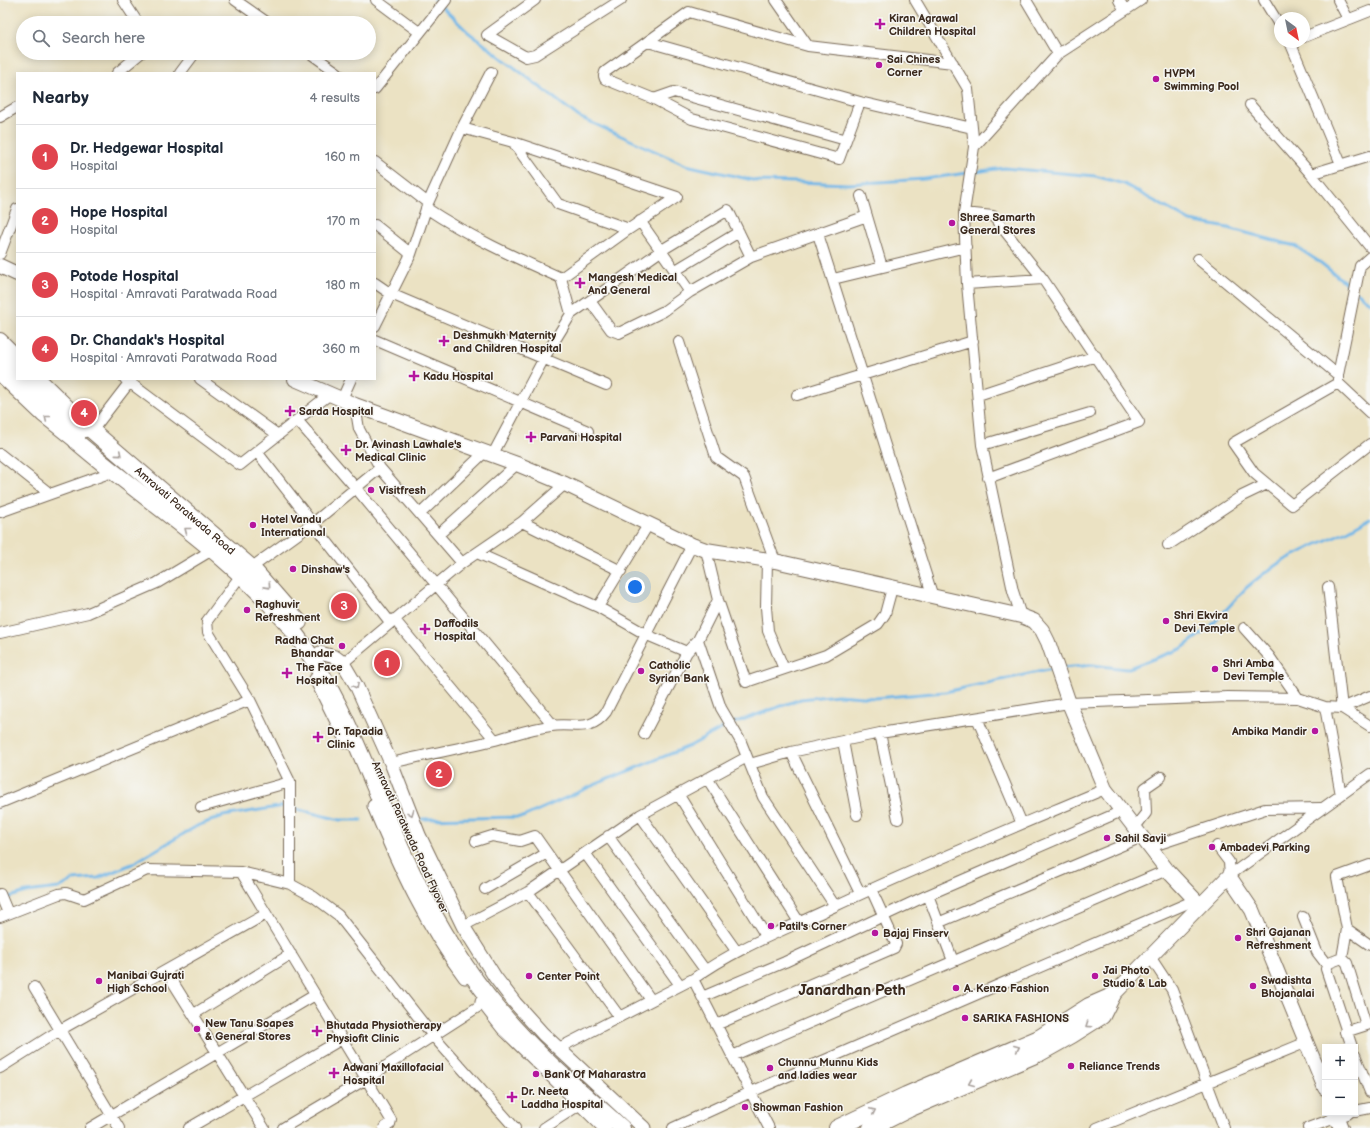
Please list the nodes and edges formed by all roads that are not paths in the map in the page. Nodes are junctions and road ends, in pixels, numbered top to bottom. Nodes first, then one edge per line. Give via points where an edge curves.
1 (123, 0) edge
2 (235, 0) edge
3 (376, 0) edge
4 (446, 0) edge
5 (535, 0) edge
6 (622, 0) edge
7 (776, 0) edge
8 (915, 0) edge
9 (1026, 0) edge
10 (1119, 0) edge
11 (1140, 0) edge
12 (1264, 0) edge
13 (1338, 0) edge
14 (1124, 9) junction
15 (1370, 11) edge
16 (133, 16) edge
17 (258, 16) edge
18 (1274, 16) edge
19 (1348, 19) junction
20 (419, 32) junction
21 (1310, 35) edge
22 (648, 42) junction
23 (808, 46) junction
24 (1293, 48) edge
25 (1058, 54) junction
26 (133, 60) edge
27 (190, 60) edge
28 (320, 60) edge
29 (953, 63) junction
30 (118, 72) edge
31 (181, 72) edge
32 (337, 72) edge
33 (492, 72) dead end
34 (376, 88) edge
35 (654, 99) junction
36 (860, 102) junction
37 (1250, 105) dead end
38 (16, 108) edge
39 (0, 117) edge
40 (462, 128) junction
41 (972, 128) junction
42 (846, 140) junction
43 (513, 142) junction
44 (973, 151) junction
45 (1370, 156) edge
46 (376, 163) edge
47 (1341, 164) junction
48 (1311, 174) junction
49 (861, 196) dead end
50 (427, 206) junction
51 (16, 212) edge
52 (964, 213) junction
53 (867, 216) junction
54 (640, 221) junction
55 (376, 226) edge
56 (628, 229) junction
57 (739, 232) junction
58 (818, 234) junction
59 (966, 247) junction
60 (1370, 247) edge
61 (662, 250) junction
62 (0, 254) edge
63 (411, 254) junction
64 (751, 257) junction
65 (1370, 257) edge
66 (1198, 259) dead end
67 (0, 266) edge
68 (882, 267) junction
69 (676, 270) junction
70 (16, 274) edge
71 (561, 278) junction
72 (1043, 278) junction
73 (833, 279) junction
74 (376, 284) edge
75 (967, 284) junction
76 (690, 292) junction
77 (391, 294) junction
78 (590, 301) junction
79 (571, 314) junction
80 (376, 324) edge
81 (0, 340) edge
82 (376, 340) edge
83 (973, 341) junction
84 (679, 342) dead end
85 (16, 356) edge
86 (1096, 356) junction
87 (0, 357) edge
88 (544, 358) junction
89 (16, 372) edge
90 (0, 374) edge
91 (862, 375) junction
92 (1338, 379) junction
93 (24, 380) edge
94 (40, 380) edge
95 (129, 380) edge
96 (201, 380) edge
97 (297, 380) edge
98 (350, 380) edge
99 (606, 384) dead end
100 (798, 395) dead end
101 (978, 395) junction
102 (336, 396) junction
103 (521, 402) junction
104 (355, 405) junction
105 (1090, 413) dead end
106 (1370, 413) edge
107 (297, 420) junction
108 (588, 431) dead end
109 (84, 433) junction
110 (278, 435) junction
111 (1370, 444) edge
112 (982, 445) junction
113 (257, 452) junction
114 (490, 453) junction
115 (0, 454) edge
116 (517, 464) junction
117 (380, 468) junction
118 (112, 472) junction
119 (988, 478) junction
120 (565, 484) junction
121 (1267, 484) junction
122 (355, 487) junction
123 (49, 493) junction
124 (0, 512) edge
125 (420, 514) junction
126 (522, 522) junction
127 (312, 524) junction
128 (648, 525) junction
129 (438, 535) junction
130 (692, 545) junction
131 (1168, 545) dead end
132 (212, 550) junction
133 (706, 550) junction
134 (477, 553) junction
135 (771, 560) junction
136 (462, 563) junction
137 (621, 571) junction
138 (246, 572) junction
139 (435, 585) junction
140 (1328, 587) dead end
141 (892, 588) junction
142 (933, 597) junction
143 (718, 600) junction
144 (598, 607) junction
145 (1021, 616) junction
146 (392, 621) junction
147 (1244, 628) dead end
148 (0, 633) edge
149 (647, 635) junction
150 (698, 640) junction
151 (687, 652) junction
152 (316, 655) junction
153 (343, 663) junction
154 (784, 670) junction
155 (339, 694) junction
156 (1370, 696) edge
157 (1298, 698) junction
158 (250, 700) junction
159 (1069, 703) junction
160 (1325, 707) junction
161 (1342, 708) junction
162 (977, 718) junction
163 (552, 725) junction
164 (1370, 726) edge
165 (880, 733) junction
166 (644, 734) dead end
167 (495, 740) junction
168 (843, 741) junction
169 (791, 752) junction
170 (748, 761) junction
171 (391, 763) junction
172 (1370, 774) edge
173 (1161, 777) dead end
174 (707, 778) junction
175 (291, 784) junction
176 (1105, 789) junction
177 (678, 794) junction
178 (1341, 795) junction
179 (0, 804) edge
180 (201, 807) dead end
181 (1321, 808) junction
182 (1122, 811) junction
183 (640, 815) junction
184 (857, 815) dead end
185 (898, 819) dead end
186 (1022, 824) junction
187 (608, 836) junction
188 (1142, 837) junction
189 (476, 841) dead end
190 (1217, 846) dead end
191 (547, 853) junction
192 (585, 853) junction
193 (1370, 865) edge
194 (1167, 870) junction
195 (560, 871) junction
196 (241, 872) junction
197 (1230, 875) junction
198 (290, 884) junction
199 (485, 889) dead end
200 (871, 889) junction
201 (528, 892) junction
202 (860, 893) junction
203 (0, 894) edge
204 (928, 895) junction
205 (1197, 903) junction
206 (835, 906) junction
207 (5, 913) edge
208 (266, 914) junction
209 (884, 916) junction
210 (1303, 917) dead end
211 (798, 922) junction
212 (940, 922) junction
213 (463, 926) junction
214 (1346, 929) junction
215 (766, 936) junction
216 (1370, 945) edge
217 (737, 952) junction
218 (291, 954) junction
219 (1151, 958) junction
220 (1342, 958) junction
221 (953, 961) junction
222 (1327, 965) junction
223 (705, 970) junction
224 (166, 971) junction
225 (693, 979) junction
226 (680, 985) junction
227 (34, 987) dead end
228 (315, 995) junction
229 (1112, 996) joint
230 (702, 997) junction
231 (651, 1000) junction
232 (484, 1003) junction
233 (194, 1014) junction
234 (619, 1016) junction
235 (716, 1025) junction
236 (1368, 1025) edge
237 (60, 1030) junction
238 (1345, 1032) junction
239 (434, 1037) junction
240 (342, 1039) junction
241 (1307, 1042) junction
242 (1351, 1044) edge
243 (559, 1048) junction
244 (217, 1053) junction
245 (732, 1056) junction
246 (1358, 1062) edge
247 (991, 1067) junction
248 (0, 1068) edge
249 (366, 1079) junction
250 (1322, 1080) edge
251 (1207, 1084) junction
252 (750, 1092) junction
253 (1370, 1092) edge
254 (244, 1096) junction
255 (579, 1105) junction
256 (1370, 1108) edge
257 (1358, 1110) edge
258 (111, 1115) junction
259 (1340, 1118) edge
260 (90, 1128) edge
261 (119, 1128) edge
262 (189, 1128) edge
263 (264, 1128) edge
264 (284, 1128) edge
265 (384, 1128) edge
266 (515, 1128) edge
267 (544, 1128) edge
268 (605, 1128) edge
269 (622, 1128) edge
270 (635, 1128) edge
271 (644, 1128) edge
272 (673, 1128) edge
273 (769, 1128) edge
274 (837, 1128) edge
275 (871, 1128) edge
276 (1097, 1128) edge
277 (1224, 1128) edge
278 (1308, 1128) edge

1 - 16 street
2 - 17 street
3 - 20 street
4 - 20 street
5 - 6 street via 487,35 526,57 535,55
7 - 23 street
8 - 29 street
9 - 25 street
10 - 14 street
11 - 14 street
12 - 18 street
13 - 19 street
14 - 25 street
15 - 19 street
19 - 21 street
20 - 34 street
22 - 23 street via 689,12
22 - 35 street via 605,72 604,76 605,79
22 - 36 street
23 - 29 street
24 - 47 street
25 - 44 street
26 - 30 street
27 - 31 street
28 - 32 street
29 - 41 street via 968,89
33 - 40 street
35 - 42 street via 674,92
35 - 42 street via 692,119 839,159
36 - 41 street
36 - 42 street
37 - 48 street
38 - 39 street
40 - 43 street
40 - 50 street
41 - 44 street
43 - 54 street via 677,197
43 - 56 street via 558,204
44 - 52 street
45 - 47 street
46 - 50 street
47 - 48 street
48 - 60 street
49 - 53 street
50 - 63 street
50 - 71 street via 452,225 478,239
51 - 62 street
52 - 59 street
52 - 72 street via 993,216
53 - 58 street
53 - 68 street
54 - 56 street
54 - 61 street
55 - 63 street
56 - 71 street
57 - 61 street via 728,210
57 - 64 street
57 - 69 street
58 - 64 street
58 - 73 street
59 - 68 street
59 - 75 street
61 - 69 street
61 - 78 street
63 - 77 street
64 - 76 street
65 - 92 street via 1360,266
66 - 92 street
67 - 70 main road
68 - 73 street
69 - 76 street
71 - 79 street
72 - 75 street
72 - 86 street
73 - 91 street
74 - 77 street
75 - 83 street
76 - 78 street via 664,311 619,333 611,330
77 - 80 street
77 - 88 street
78 - 79 street
79 - 88 street
81 - 85 main road
82 - 103 street
83 - 91 street
83 - 101 street
84 - 135 street via 716,457 745,479
86 - 101 street
86 - 119 street via 1139,422
87 - 89 main road
88 - 99 street
88 - 103 street
109 -> 90 main road via 43,415
91 - 100 street
91 - 142 street
92 - 106 street
92 - 121 street via 1233,443 1254,473
93 - 109 main road
94 - 109 main road, Amravati Paratwada Road
95 - 109 street
95 - 113 street via 240,466
96 - 110 street
97 - 102 main road
98 - 102 street
101 - 112 street
102 - 104 main road
102 - 107 street
103 - 108 street
103 - 114 street
104 - 114 main road
104 - 117 street via 359,429
105 - 112 street
107 - 110 street
107 - 122 street
109 - 118 main road, Amravati Paratwada Road
109 -> 138 main road, Amravati Paratwada Road
110 - 113 street
111 - 121 street via 1292,504
112 - 119 street
113 - 127 street
114 - 116 main road
114 - 125 street
115 - 123 street
116 - 120 main road
116 - 129 street
117 - 122 street
117 - 125 street
118 - 123 street
132 -> 118 main road, Amravati Paratwada Road
119 - 145 street via 1012,591
120 - 126 street
120 - 128 main road
121 - 131 street via 1242,496
122 - 127 street
122 - 139 street
123 - 124 street
125 - 129 street
126 - 134 street
126 - 137 street
127 - 138 street
127 - 146 street
128 - 130 main road
128 - 137 street
129 - 136 street
130 - 133 main road
130 - 149 street
132 - 138 main road, Amravati Paratwada Road
132 - 148 street via 157,583 88,613
133 - 135 main road
133 - 143 street
134 - 136 street
134 - 144 street
135 - 141 main road
135 - 154 street via 766,607 768,631
136 - 139 street
137 - 144 street
138 - 152 main road, Amravati Paratwada Road
138 - 158 street via 207,622 207,627
139 - 146 street
139 - 163 street
140 - 161 street
141 - 142 main road
141 - 154 street via 885,614 878,624 826,656
142 - 145 main road
143 - 150 street
143 - 154 street via 746,682
144 - 149 street
145 - 159 main road via 1034,621 1042,630 1053,652
146 - 153 street
146 - 167 street
147 - 157 street via 1269,656
149 - 151 street
149 - 163 street via 599,721 589,725
150 - 151 street
150 - 170 street via 721,708 741,742
151 - 166 street
152 - 153 street via 335,657
152 - 155 main road, Amravati Paratwada Road Flyover
152 - 232 street via 312,668 345,737 391,848 425,917 452,961
153 -> 171 street via 356,685
155 - 269 main road, Amravati Paratwada Road Flyover via 412,873 455,951 481,988 520,1034
155 - 270 main road, Amravati Paratwada Road Flyover via 436,900 455,932 509,1009 568,1068
156 - 161 street
157 - 159 street via 1228,697
157 - 160 street
158 - 175 street
158 - 179 street
159 - 162 street
159 - 176 main road
160 - 161 street
160 - 178 street
161 - 164 street
162 - 165 street
162 - 186 street
163 - 167 street
165 - 168 street
165 - 185 street
167 - 171 street
168 - 169 street
168 - 184 street
169 - 170 street
169 - 202 street
170 - 174 street
170 - 206 street via 763,797
171 -> 213 street via 419,835
172 - 178 street
173 - 188 street via 1145,788 1146,813
174 - 177 street
174 - 211 street
175 - 180 street
175 - 198 street
176 - 182 main road
176 - 186 street
177 - 183 street
177 - 215 street
178 - 181 street
181 - 188 street via 1264,809
181 - 197 street
182 - 188 main road
182 - 204 street
183 - 187 street
183 - 217 street
186 - 200 street
187 - 192 street
187 - 223 street
188 - 194 main road
188 - 212 street
189 - 191 street via 492,836 520,841 534,836
190 - 197 street via 1231,865
191 - 195 street
191 - 199 street
192 - 195 street
192 - 226 street
193 - 214 street via 1337,877
194 - 205 main road
194 - 221 street
195 - 201 street
195 - 231 street
196 - 198 street
196 - 207 street via 147,870 84,899 66,893 59,894
196 - 208 street
197 - 205 main road
197 - 241 main road via 1252,910
198 - 239 street via 314,897 338,915
200 - 202 street
200 - 209 street
201 - 213 street
201 - 234 street
202 - 206 street
203 - 207 street
204 - 209 street
204 - 212 street
205 - 219 main road
205 - 252 street
206 - 211 street
208 - 218 street
208 - 224 street
209 - 230 street via 779,965
209 - 235 street via 896,944 894,948
210 - 222 street via 1317,952
211 - 215 street
212 - 221 street
213 - 243 street via 495,977 515,1003
214 - 216 street
214 - 220 street
215 - 217 street
217 - 223 street
218 - 228 street
218 - 233 street
219 - 229 main road
219 - 251 street via 1172,990
220 - 222 street
220 - 236 street via 1347,963
221 - 245 street
222 - 238 street via 1326,969
223 - 225 street
224 - 233 street
224 - 237 street
225 - 226 street
225 - 230 street
226 - 231 street
227 - 237 street
228 - 240 street
228 - 244 street
229 - 247 main road via 1089,1006
230 - 235 street
231 - 234 street
232 - 239 street
232 - 255 street via 503,1028
233 - 244 street
234 - 243 street
235 - 245 street
236 - 238 street
237 - 248 street
237 - 258 street
238 - 242 street
239 - 249 street
239 - 266 street
240 - 249 street
240 - 254 street
241 - 250 main road
241 - 251 street
243 - 271 street
244 - 254 street
244 - 258 street
245 - 252 street
246 - 253 street
274 -> 247 main road via 906,1095
247 -> 275 main road
249 - 264 street
249 - 265 street via 391,1120
251 - 276 street
251 - 277 street
252 - 272 street
252 - 273 street
254 - 262 street
254 - 263 street
255 - 267 street
255 - 268 street
256 - 257 street
258 - 260 street
258 - 261 street
259 - 278 street

